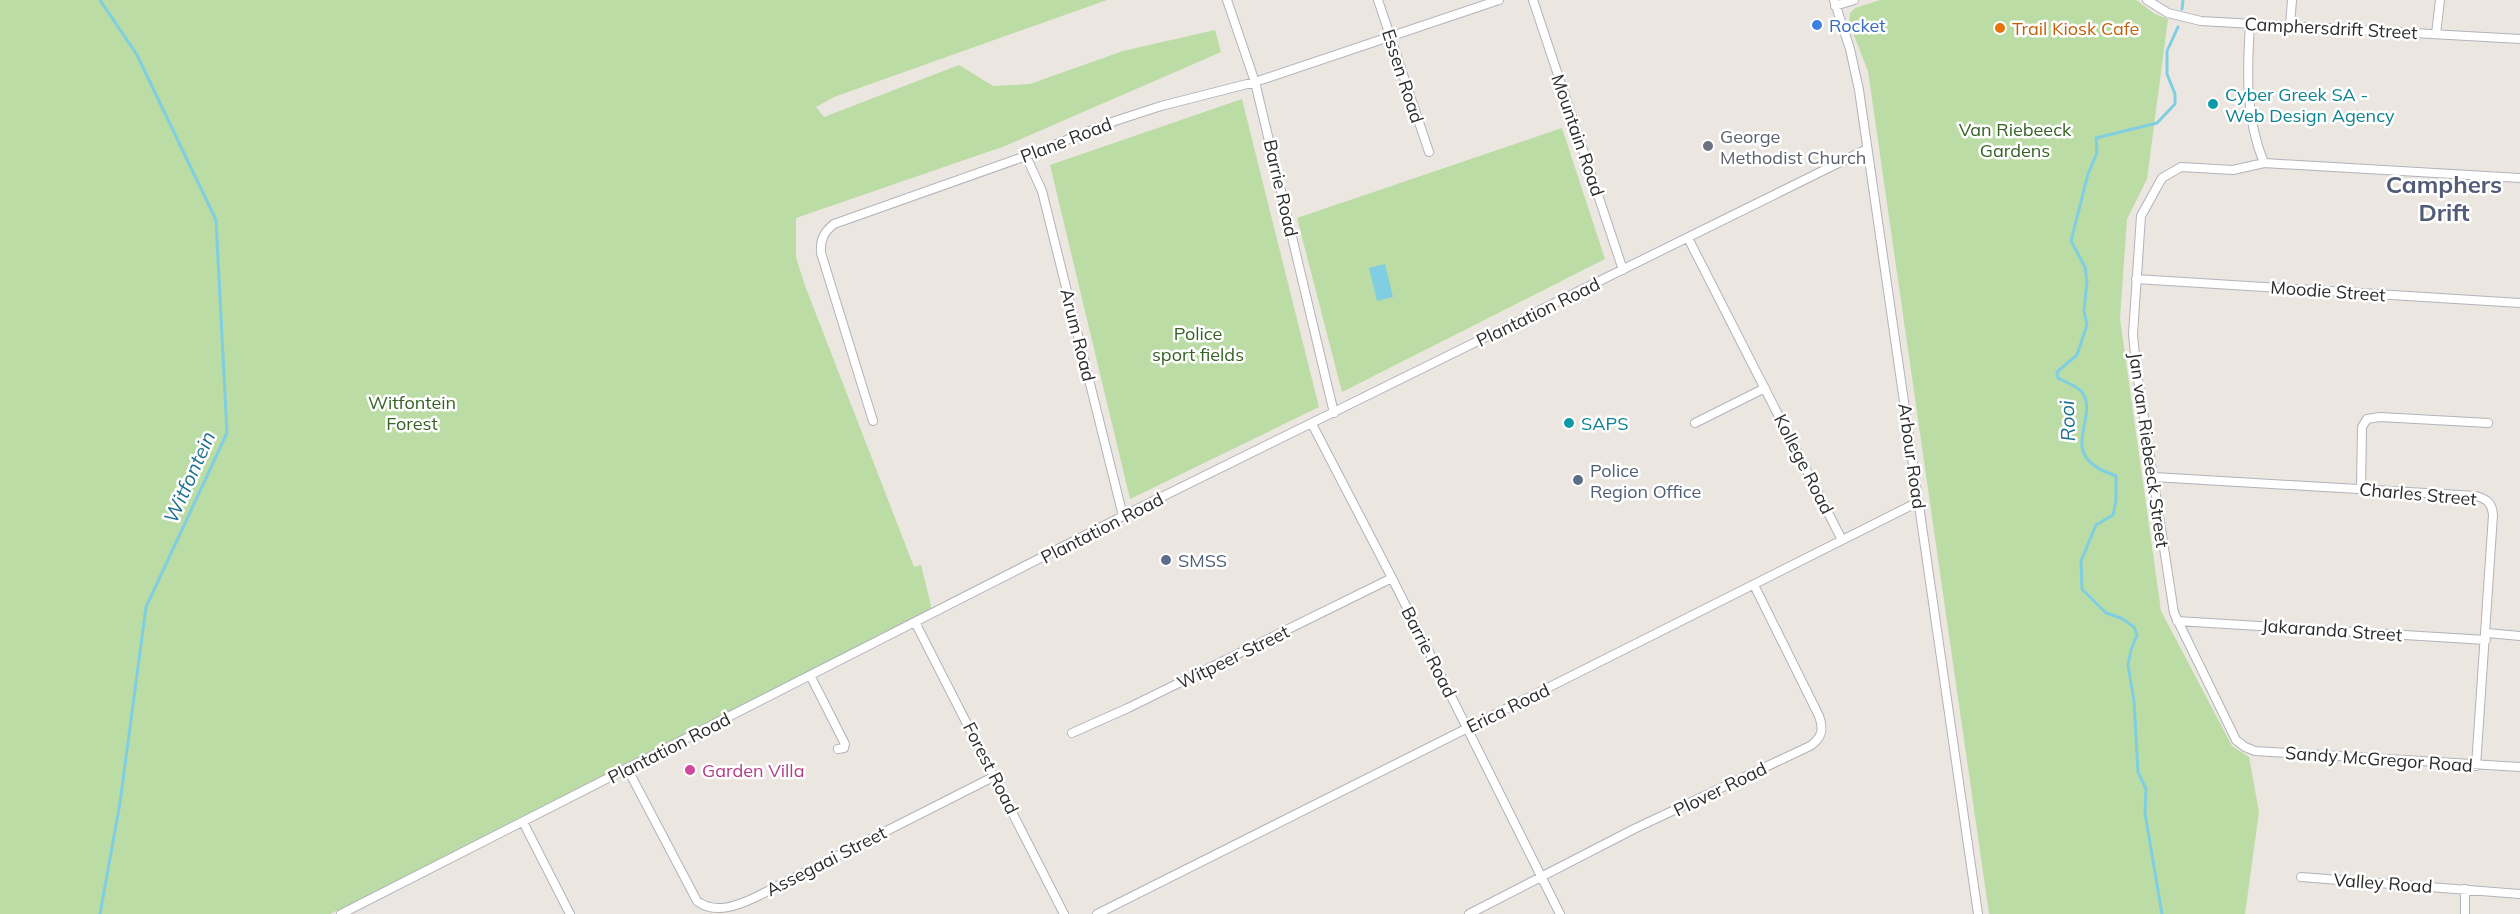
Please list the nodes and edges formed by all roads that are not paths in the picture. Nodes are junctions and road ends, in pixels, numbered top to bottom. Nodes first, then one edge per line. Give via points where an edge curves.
1 (1227, 0) edge
2 (1378, 0) edge
3 (1499, 0) edge
4 (1533, 0) edge
5 (1854, 0) edge
6 (2147, 0) edge
7 (2292, 0) edge
8 (2440, 0) edge
9 (1834, 3) edge
10 (2250, 24) junction
11 (2290, 25) junction
12 (2436, 34) junction
13 (1390, 37) junction
14 (2520, 39) edge
15 (1255, 82) junction
16 (1867, 149) junction
17 (1429, 152) dead end
18 (1026, 156) junction
19 (2264, 163) junction
20 (2520, 178) edge
21 (1688, 238) junction
22 (1623, 270) junction
23 (2136, 279) junction
24 (2520, 303) edge
25 (1765, 388) junction
26 (1334, 413) junction
27 (873, 421) dead end
28 (1695, 423) dead end
29 (2488, 423) dead end
30 (1312, 424) junction
31 (2154, 477) junction
32 (2361, 489) junction
33 (1918, 502) junction
34 (1123, 516) junction
35 (1842, 540) junction
36 (1392, 578) junction
37 (1754, 585) junction
38 (2177, 621) junction
39 (916, 624) junction
40 (2486, 636) junction
41 (2520, 636) edge
42 (811, 677) junction
43 (1467, 729) junction
44 (1072, 733) dead end
45 (2240, 744) joint
46 (838, 748) dead end
47 (2476, 766) junction
48 (2520, 767) edge
49 (627, 768) junction
50 (995, 776) junction
51 (523, 822) junction
52 (1541, 877) junction
53 (2301, 877) dead end
54 (2465, 890) junction
55 (2520, 894) edge
56 (341, 914) edge
57 (570, 914) edge
58 (1064, 914) edge
59 (1097, 914) edge
60 (1469, 914) edge
61 (1560, 914) edge
62 (1978, 914) edge
63 (2465, 914) edge

1 - 15 street, Barrie Road
2 - 13 street, Essen Road
3 - 13 street, Plane Road
4 - 22 street, Mountain Road
5 - 9 street
6 - 10 street, Camphersdrift Street via 2164,12 2187,19
7 - 11 street
8 - 12 street
9 - 16 street, Arbour Road via 1856,70
10 - 11 street, Camphersdrift Street
10 - 19 street via 2248,99
11 - 12 street, Camphersdrift Street
12 - 14 street, Camphersdrift Street
13 - 15 street, Plane Road
13 - 17 street, Essen Road
15 - 18 street, Plane Road via 1161,106
15 - 26 street, Barrie Road
16 - 21 street, Plantation Road
16 - 33 street, Arbour Road
18 - 27 street, Plane Road via 842,220 827,229 821,252
18 - 34 street, Arum Road via 1042,191
19 - 20 street
19 - 23 street, Jan van Riebeeck Street via 2233,170 2181,167 2167,174 2144,210
21 - 22 street, Plantation Road
21 - 25 street, Kollege Road
22 - 26 street, Plantation Road
23 - 24 street, Moodie Street
23 - 31 street, Jan van Riebeeck Street via 2134,351
25 - 28 street
25 - 35 street, Kollege Road
26 - 30 street, Plantation Road
29 - 32 street via 2367,419 2362,427
30 - 34 street, Plantation Road
30 - 36 street, Barrie Road
31 - 32 street, Charles Street
31 - 38 street, Jan van Riebeeck Street
32 - 40 street, Charles Street via 2476,496 2490,504 2493,515
33 - 35 street, Erica Road
33 - 62 street, Arbour Road
34 - 39 street, Plantation Road
35 - 37 street, Erica Road
36 - 43 street, Barrie Road
36 - 44 street, Witpeer Street
37 - 43 street, Erica Road
37 - 52 street, Plover Road via 1819,716 1823,728 1820,737 1810,746
38 - 40 street, Jakaranda Street
38 - 45 street, Jan van Riebeeck Street
39 - 42 street, Plantation Road
39 - 50 street, Forest Road
40 - 41 street, Jakaranda Street
40 - 47 street, Charles Street
42 - 46 street via 845,744 841,750
42 - 49 street, Plantation Road
43 - 52 street, Barrie Road
43 - 59 street, Erica Road
45 - 47 street, Sandy McGregor Road via 2255,751
47 - 48 street, Sandy McGregor Road
49 - 50 street, Assegaai Street via 696,901 713,914 756,897
49 - 51 street, Plantation Road
50 - 58 street, Forest Road
51 - 56 street, Plantation Road
51 - 57 street
52 - 60 street, Plover Road
52 - 61 street, Barrie Road
53 - 54 street, Valley Road
54 - 55 street, Valley Road
54 - 63 street

